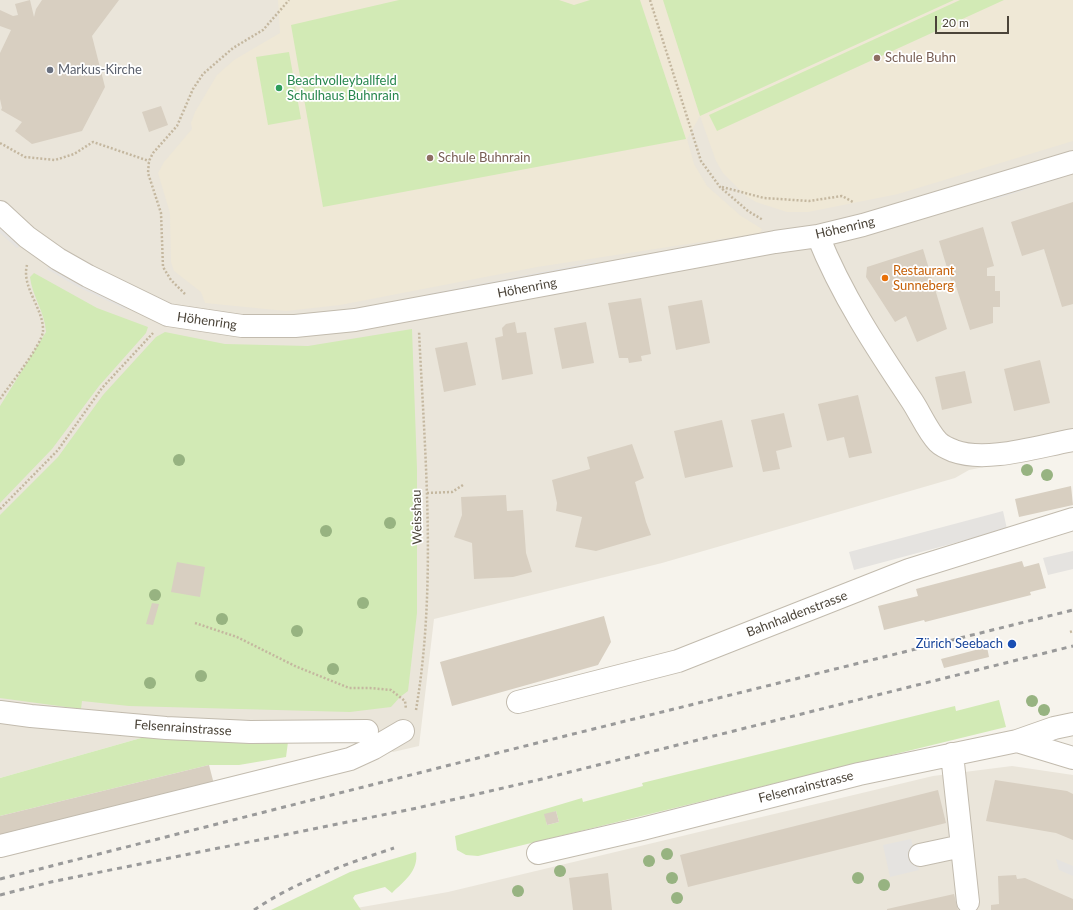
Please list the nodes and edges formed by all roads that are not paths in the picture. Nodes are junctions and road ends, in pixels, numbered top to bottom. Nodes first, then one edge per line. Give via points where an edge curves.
1 (1073, 162) edge
2 (0, 212) edge
3 (818, 236) junction
4 (1073, 440) edge
5 (1073, 519) edge
6 (518, 702) dead end
7 (0, 712) edge
8 (1073, 724) edge
9 (367, 731) dead end
10 (403, 731) dead end
11 (1017, 741) junction
12 (952, 754) junction
13 (1073, 758) edge
14 (0, 846) edge
15 (962, 846) junction
16 (538, 853) dead end
17 (920, 855) dead end
18 (968, 902) dead end

1 - 3 street, Höhenring
2 - 3 street, Höhenring via 27,237 58,259 168,315 242,326 294,326 355,320
3 - 4 street via 828,261 853,306 938,442 954,451 979,455
5 - 6 street, Bahnhaldenstrasse via 909,570 678,660
7 - 9 street, Felsenrainstrasse via 166,728 250,732
8 - 11 street
10 - 14 street via 350,759
11 - 12 street, Felsenrainstrasse
11 - 13 street, Felsenrainstrasse
12 - 15 street
12 - 16 street, Felsenrainstrasse via 859,774
15 - 17 street
15 - 18 street

